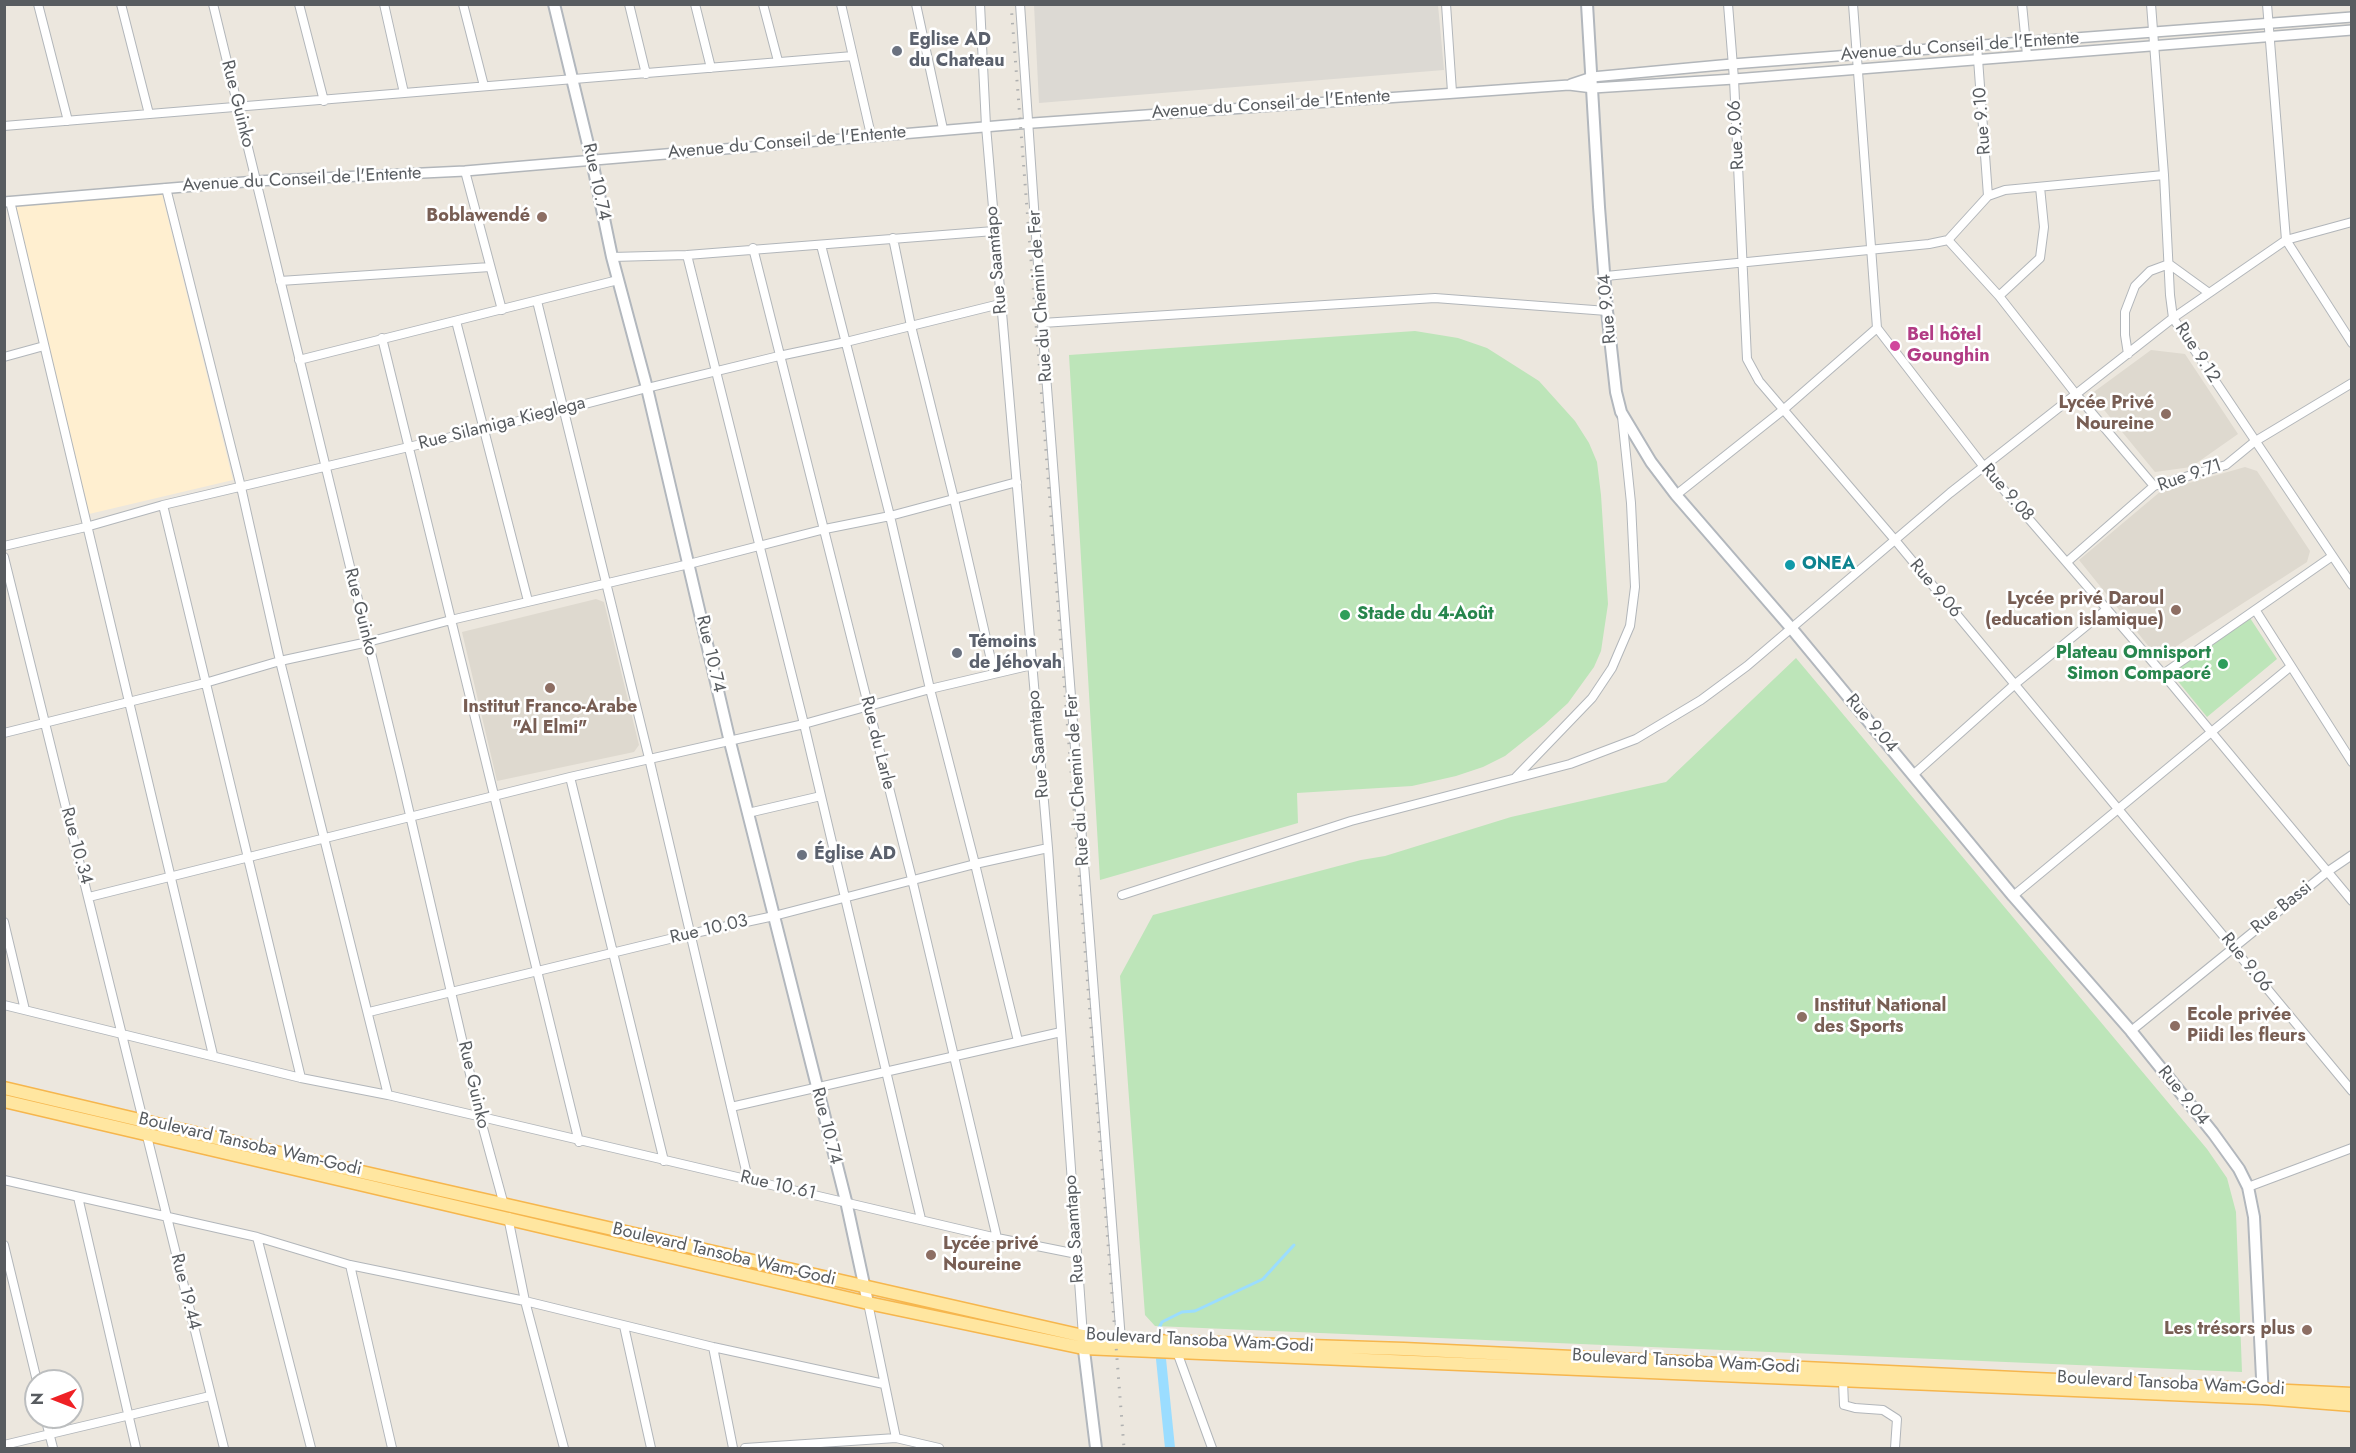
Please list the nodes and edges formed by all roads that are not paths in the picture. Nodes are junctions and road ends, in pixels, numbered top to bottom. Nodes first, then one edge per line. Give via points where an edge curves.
1 (38, 4) edge
2 (121, 4) edge
3 (213, 4) edge
4 (299, 4) edge
5 (384, 4) edge
6 (464, 4) edge
7 (554, 4) edge
8 (629, 4) edge
9 (695, 4) edge
10 (763, 4) edge
11 (841, 4) edge
12 (916, 4) edge
13 (980, 4) edge
14 (1020, 4) edge
15 (1446, 4) edge
16 (1587, 4) edge
17 (1728, 4) edge
18 (1853, 4) edge
19 (2022, 4) edge
20 (2151, 4) edge
21 (2267, 4) edge
22 (2352, 16) edge
23 (2269, 23) junction
24 (2352, 30) edge
25 (2153, 32) junction
26 (2270, 37) junction
27 (2025, 42) junction
28 (1977, 45) junction
29 (2155, 46) junction
30 (1856, 54) junction
31 (2027, 55) junction
32 (853, 57) junction
33 (1978, 59) junction
34 (778, 61) junction
35 (1732, 64) junction
36 (711, 68) junction
37 (1857, 68) junction
38 (646, 74) junction
39 (1734, 79) junction
40 (573, 80) junction
41 (1592, 83) junction
42 (484, 86) junction
43 (1452, 92) junction
44 (404, 93) junction
45 (324, 101) junction
46 (238, 107) junction
47 (149, 114) junction
48 (68, 121) junction
49 (1029, 123) junction
50 (4, 126) edge
51 (986, 126) junction
52 (943, 129) junction
53 (872, 135) junction
54 (592, 161) junction
55 (465, 171) junction
56 (2164, 175) junction
57 (256, 181) junction
58 (2040, 187) junction
59 (166, 188) junction
60 (1988, 196) junction
61 (7, 202) edge
62 (2352, 222) edge
63 (994, 231) junction
64 (892, 238) junction
65 (1948, 240) junction
66 (2286, 240) junction
67 (822, 244) junction
68 (753, 248) junction
69 (1873, 250) junction
70 (687, 255) junction
71 (612, 257) junction
72 (1743, 263) junction
73 (2169, 264) junction
74 (490, 267) junction
75 (1606, 276) junction
76 (618, 280) junction
77 (280, 281) junction
78 (2209, 293) junction
79 (1999, 296) junction
80 (537, 301) junction
81 (1000, 304) junction
82 (502, 310) junction
83 (1607, 311) junction
84 (2174, 318) junction
85 (456, 321) junction
86 (1042, 323) junction
87 (911, 326) junction
88 (1877, 328) junction
89 (382, 338) junction
90 (846, 342) junction
91 (2352, 343) edge
92 (44, 346) junction
93 (2128, 354) junction
94 (779, 356) junction
95 (4, 357) edge
96 (299, 360) junction
97 (716, 371) junction
98 (2352, 383) edge
99 (647, 388) junction
100 (2075, 393) junction
101 (564, 408) junction
102 (1783, 410) junction
103 (1621, 412) junction
104 (484, 428) junction
105 (2254, 442) junction
106 (408, 447) junction
107 (324, 467) junction
108 (1984, 467) junction
109 (1017, 482) junction
110 (2154, 486) junction
111 (241, 487) junction
112 (1676, 495) junction
113 (954, 499) junction
114 (163, 505) junction
115 (890, 516) junction
116 (86, 527) junction
117 (825, 529) junction
118 (1894, 540) junction
119 (4, 546) edge
120 (758, 547) junction
121 (4, 557) edge
122 (2331, 557) junction
123 (2067, 562) junction
124 (689, 564) junction
125 (606, 583) junction
126 (2352, 585) edge
127 (528, 602) junction
128 (2107, 609) junction
129 (2256, 611) junction
130 (451, 620) junction
131 (1792, 628) junction
132 (368, 642) junction
133 (280, 661) junction
134 (1032, 664) junction
135 (2290, 667) junction
136 (994, 674) junction
137 (2163, 674) junction
138 (205, 683) junction
139 (2014, 685) junction
140 (930, 689) junction
141 (129, 702) junction
142 (868, 708) junction
143 (44, 723) junction
144 (804, 724) junction
145 (2212, 732) junction
146 (4, 733) edge
147 (730, 742) junction
148 (649, 758) junction
149 (2352, 762) edge
150 (1913, 774) junction
151 (570, 777) junction
152 (1515, 778) junction
153 (494, 796) junction
154 (821, 796) junction
155 (2118, 810) junction
156 (748, 813) junction
157 (410, 816) junction
158 (326, 838) junction
159 (1048, 848) junction
160 (2352, 855) edge
161 (249, 858) junction
162 (975, 864) junction
163 (2327, 872) junction
164 (171, 876) junction
165 (912, 879) junction
166 (1122, 895) dead end
167 (2013, 896) junction
168 (89, 897) junction
169 (844, 897) junction
170 (2352, 901) edge
171 (774, 916) junction
172 (4, 922) edge
173 (690, 934) junction
174 (2234, 947) junction
175 (613, 952) junction
176 (537, 971) junction
177 (452, 992) junction
178 (4, 1005) edge
179 (26, 1010) junction
180 (369, 1012) junction
181 (1061, 1032) junction
182 (2131, 1032) junction
183 (123, 1034) junction
184 (1018, 1041) junction
185 (213, 1055) junction
186 (954, 1057) junction
187 (886, 1072) junction
188 (301, 1078) junction
189 (4, 1088) edge
190 (817, 1089) junction
191 (2352, 1091) edge
192 (388, 1095) junction
193 (4, 1101) edge
194 (731, 1107) junction
195 (480, 1117) junction
196 (142, 1119) junction
197 (146, 1135) junction
198 (579, 1142) junction
199 (2352, 1148) edge
200 (664, 1161) junction
201 (748, 1179) junction
202 (4, 1180) edge
203 (2248, 1187) junction
204 (78, 1197) junction
205 (846, 1201) junction
206 (504, 1204) junction
207 (166, 1218) junction
208 (508, 1219) junction
209 (921, 1219) junction
210 (257, 1237) junction
211 (997, 1238) junction
212 (4, 1245) edge
213 (1077, 1254) junction
214 (350, 1265) junction
215 (865, 1288) junction
216 (525, 1301) junction
217 (868, 1303) junction
218 (624, 1326) junction
219 (1121, 1340) junction
220 (1083, 1342) junction
221 (713, 1347) junction
222 (1177, 1352) junction
223 (34, 1369) edge
224 (1843, 1381) junction
225 (884, 1384) junction
226 (2263, 1393) junction
227 (2352, 1394) edge
228 (210, 1396) junction
229 (2352, 1405) edge
230 (128, 1415) junction
231 (48, 1429) edge
232 (49, 1433) junction
233 (896, 1438) junction
234 (4, 1445) edge
235 (53, 1449) edge
236 (135, 1449) edge
237 (224, 1449) edge
238 (312, 1449) edge
239 (392, 1449) edge
240 (564, 1449) edge
241 (651, 1449) edge
242 (733, 1449) edge
243 (745, 1449) edge
244 (939, 1449) edge
245 (1096, 1449) edge
246 (1212, 1449) edge
247 (1895, 1449) edge

1 - 48 street
2 - 47 street
3 - 46 street, Rue Guinko
4 - 45 street
5 - 44 street
6 - 42 street
7 - 40 main road, Rue 10.74
8 - 38 street
9 - 36 street
10 - 34 street
11 - 32 street
12 - 52 street
13 - 51 street, Rue Saamtapo
14 - 49 street, Rue du Chemin de Fer
15 - 43 street
16 - 41 main road, Rue 9.04
17 - 35 street, Rue 9.06
18 - 30 street
19 - 27 street
20 - 25 street, Rue 9.12
21 - 23 street
22 - 23 street, Avenue du Conseil de l'Entente
23 - 25 street, Avenue du Conseil de l'Entente
23 - 26 street
24 - 26 street, Avenue du Conseil de l'Entente
25 - 27 street, Avenue du Conseil de l'Entente
25 - 29 street, Rue 9.12
26 - 29 street, Avenue du Conseil de l'Entente
26 - 66 street
27 - 28 street, Avenue du Conseil de l'Entente
27 - 31 street
28 - 30 street, Avenue du Conseil de l'Entente
28 - 33 street, Rue 9.10
29 - 31 street, Avenue du Conseil de l'Entente
29 - 56 street, Rue 9.12
30 - 35 street, Avenue du Conseil de l'Entente
30 - 37 street
31 - 33 street, Avenue du Conseil de l'Entente
32 - 34 street
32 - 53 street
33 - 37 street, Avenue du Conseil de l'Entente
33 - 60 street, Rue 9.10
34 - 36 street
35 - 39 street, Rue 9.06
35 - 41 street, Avenue du Conseil de l'Entente
36 - 38 street
37 - 39 street, Avenue du Conseil de l'Entente
37 - 69 street
38 - 40 street
39 - 41 street, Avenue du Conseil de l'Entente
39 - 72 street, Rue 9.06
40 - 42 street
40 - 54 main road, Rue 10.74
41 - 43 street, Avenue du Conseil de l'Entente
41 - 75 main road, Rue 9.04
42 - 44 street
43 - 49 street, Avenue du Conseil de l'Entente
44 - 45 street
45 - 46 street
46 - 47 street
46 - 57 street, Rue Guinko
47 - 48 street
48 - 50 street
49 - 51 street, Avenue du Conseil de l'Entente
49 - 86 street, Rue du Chemin de Fer
51 - 52 street, Avenue du Conseil de l'Entente
51 - 63 street, Rue Saamtapo
52 - 53 street, Avenue du Conseil de l'Entente
53 - 54 street, Avenue du Conseil de l'Entente
54 - 55 street, Avenue du Conseil de l'Entente
54 - 71 main road, Rue 10.74
55 - 57 street, Avenue du Conseil de l'Entente
55 - 74 street
56 - 58 street
56 - 73 street, Rue 9.12
57 - 59 street, Avenue du Conseil de l'Entente
57 - 77 street, Rue Guinko
58 - 60 street via 2005,190
58 - 79 street via 2044,227 2040,258
59 - 61 street, Avenue du Conseil de l'Entente
59 - 111 street
60 - 65 street
61 - 92 street
62 - 66 street
63 - 64 street
63 - 81 street, Rue Saamtapo
64 - 67 street
64 - 87 street
65 - 69 street
65 - 79 street
66 - 78 street
66 - 91 street
67 - 68 street
67 - 90 street
68 - 70 street
68 - 94 street, Rue du Larle
69 - 72 street
69 - 88 street
70 - 71 street
70 - 97 street
71 - 76 main road, Rue 10.74
72 - 75 street
72 - 102 street, Rue 9.06 via 1748,359 1759,381
73 - 78 street
73 - 84 street, Rue 9.12
73 - 93 street via 2150,271 2135,286 2124,318
74 - 77 street
74 - 82 street
75 - 83 main road, Rue 9.04
76 - 80 street
76 - 99 main road, Rue 10.74
77 - 96 street, Rue Guinko
78 - 84 street
79 - 100 street
80 - 82 street
80 - 101 street
81 - 87 street, Rue Silamiga Kieglega
81 - 109 street, Rue Saamtapo
82 - 85 street
83 - 86 street via 1435,298
83 - 103 main road, Rue 9.04
84 - 93 street
84 - 105 street, Rue 9.12
85 - 89 street
85 - 104 street
86 - 219 street, Rue du Chemin de Fer
87 - 90 street, Rue Silamiga Kieglega
87 - 113 street
88 - 102 street
88 - 108 street, Rue 9.08
89 - 96 street
89 - 106 street
90 - 94 street, Rue Silamiga Kieglega
90 - 115 street
92 - 95 street
92 - 116 street
93 - 100 street
94 - 97 street, Rue Silamiga Kieglega
94 - 117 street, Rue du Larle
96 - 107 street, Rue Guinko
97 - 99 street, Rue Silamiga Kieglega
97 - 120 street
98 - 105 street, Rue 9.71
99 - 101 street, Rue Silamiga Kieglega
99 - 124 main road, Rue 10.74
100 - 108 street
100 - 110 street
101 - 104 street, Rue Silamiga Kieglega
101 - 125 street
102 - 112 street
102 - 118 street, Rue 9.06
103 - 112 main road, Rue 9.04
103 - 152 street via 1635,587 1630,626 1612,668 1592,698
104 - 106 street, Rue Silamiga Kieglega
104 - 127 street
105 - 110 street, Rue 9.71 via 2226,465
105 - 122 street, Rue 9.12
106 - 107 street, Rue Silamiga Kieglega
106 - 130 street
107 - 111 street, Rue Silamiga Kieglega
107 - 132 street, Rue Guinko
108 - 118 street
108 - 123 street, Rue 9.08
109 - 113 street
109 - 134 street, Rue Saamtapo
110 - 123 street, Rue 9.71
111 - 114 street, Rue Silamiga Kieglega
111 - 133 street
112 - 131 main road, Rue 9.04
113 - 115 street
113 - 136 street
114 - 116 street, Rue Silamiga Kieglega
114 - 138 street
115 - 117 street
115 - 140 street
116 - 119 street, Rue Silamiga Kieglega
116 - 141 street
117 - 120 street
117 - 142 street, Rue du Larle
118 - 131 street
118 - 139 street, Rue 9.06
120 - 124 street
120 - 144 street
121 - 143 street, Rue 10.34
122 - 126 street, Rue 9.12
122 - 129 street
123 - 128 street, Rue 9.08
124 - 125 street
124 - 147 main road, Rue 10.74
125 - 127 street
125 - 148 street
127 - 130 street
128 - 137 street, Rue 9.08
128 - 139 street
129 - 135 street
129 - 137 street
130 - 132 street
130 - 153 street
131 - 150 main road, Rue 9.04
131 - 152 street via 1701,700 1636,739 1570,764
132 - 133 street
132 - 157 street, Rue Guinko
133 - 138 street
133 - 158 street
134 - 136 street
134 - 159 street, Rue Saamtapo
135 - 145 street
135 - 149 street
136 - 140 street
137 - 145 street, Rue 9.08
138 - 141 street
138 - 161 street
139 - 150 street
139 - 155 street, Rue 9.06
140 - 142 street
140 - 162 street
141 - 143 street
141 - 164 street
142 - 144 street
142 - 165 street, Rue du Larle
143 - 146 street
143 - 168 street, Rue 10.34
144 - 147 street
144 - 154 street
145 - 155 street
145 - 163 street, Rue 9.08
147 - 148 street
147 - 156 main road, Rue 10.74
148 - 151 street
148 - 173 street
150 - 167 main road, Rue 9.04
151 - 153 street
151 - 175 street
152 - 166 street via 1352,821
153 - 157 street
153 - 176 street
154 - 156 street
154 - 169 street
155 - 167 street
155 - 174 street, Rue 9.06
156 - 171 main road, Rue 10.74
157 - 158 street
157 - 177 street, Rue Guinko
158 - 161 street
158 - 180 street
159 - 162 street, Rue 10.03
159 - 181 street, Rue Saamtapo
160 - 163 street, Rue Bassi
161 - 164 street
161 - 188 street
162 - 165 street, Rue 10.03
162 - 184 street
163 - 170 street, Rue 9.08
163 - 174 street, Rue Bassi
164 - 168 street
164 - 185 street
165 - 169 street, Rue 10.03
165 - 186 street, Rue du Larle
167 - 182 main road, Rue 9.04
168 - 183 street, Rue 10.34
169 - 171 street, Rue 10.03
169 - 187 street
171 - 173 street, Rue 10.03
171 - 190 main road, Rue 10.74
172 - 179 street
173 - 175 street, Rue 10.03
173 - 194 street
174 - 182 street, Rue Bassi
174 - 191 street, Rue 9.06
175 - 176 street, Rue 10.03
175 - 200 street
176 - 177 street, Rue 10.03
176 - 198 street
177 - 180 street, Rue 10.03
177 - 195 street, Rue Guinko
178 - 179 street, Rue 10.61
179 - 183 street, Rue 10.61
180 - 192 street
181 - 184 street
181 - 213 street, Rue Saamtapo
182 - 203 main road, Rue 9.04 via 2213,1133
183 - 185 street, Rue 10.61
183 - 196 street, Rue 10.34
184 - 186 street
185 - 188 street, Rue 10.61
186 - 187 street
186 - 211 street, Rue du Larle
187 - 190 street
187 - 209 street
188 - 192 street, Rue 10.61
189 - 196 main road, Boulevard Tansoba Wam-Godi
190 - 194 street
190 - 205 main road, Rue 10.74
192 - 195 street, Rue 10.61
193 - 197 main road, Boulevard Tansoba Wam-Godi
194 - 201 street
195 - 198 street, Rue 10.61
195 - 206 street, Rue Guinko
196 - 197 street, Rue 10.34
196 - 206 main road, Boulevard Tansoba Wam-Godi
197 - 207 street, Rue 19.44
197 - 208 main road, Boulevard Tansoba Wam-Godi
198 - 200 street, Rue 10.61
199 - 203 street
200 - 201 street, Rue 10.61
201 - 205 street, Rue 10.61
202 - 204 street
203 - 226 main road, Rue 9.04 via 2258,1254
204 - 207 street
204 - 230 street
205 - 209 street, Rue 10.61
205 - 215 main road, Rue 10.74
206 - 208 street, Rue Guinko
206 - 215 main road, Boulevard Tansoba Wam-Godi
207 - 210 street
207 - 228 street, Rue 19.44
208 - 216 street, Rue Guinko
208 - 217 main road, Boulevard Tansoba Wam-Godi
209 - 211 street, Rue 10.61
210 - 214 street
210 - 238 street
211 - 213 street, Rue 10.61
212 - 223 street
213 - 220 street, Rue Saamtapo
214 - 216 street
214 - 239 street
215 - 217 main road, Rue 10.74
215 - 220 main road, Boulevard Tansoba Wam-Godi
216 - 218 street
216 - 240 street, Rue Guinko
217 - 220 main road, Boulevard Tansoba Wam-Godi
217 - 225 street
218 - 221 street
218 - 241 street
219 - 220 main road, Boulevard Tansoba Wam-Godi
219 - 226 main road, Boulevard Tansoba Wam-Godi via 1404,1349
220 - 222 main road, Boulevard Tansoba Wam-Godi
220 - 245 main road, Rue Saamtapo
221 - 225 street
221 - 242 street
222 - 224 main road, Boulevard Tansoba Wam-Godi
222 - 246 street
224 - 226 main road, Boulevard Tansoba Wam-Godi
224 - 247 street via 1844,1404 1883,1410 1897,1419
225 - 233 street
226 - 227 main road, Boulevard Tansoba Wam-Godi
226 - 229 main road, Boulevard Tansoba Wam-Godi
228 - 230 street
228 - 237 street, Rue 19.44
230 - 232 street
230 - 236 street
231 - 232 street
232 - 234 street
232 - 235 street
233 - 243 street
233 - 244 street

